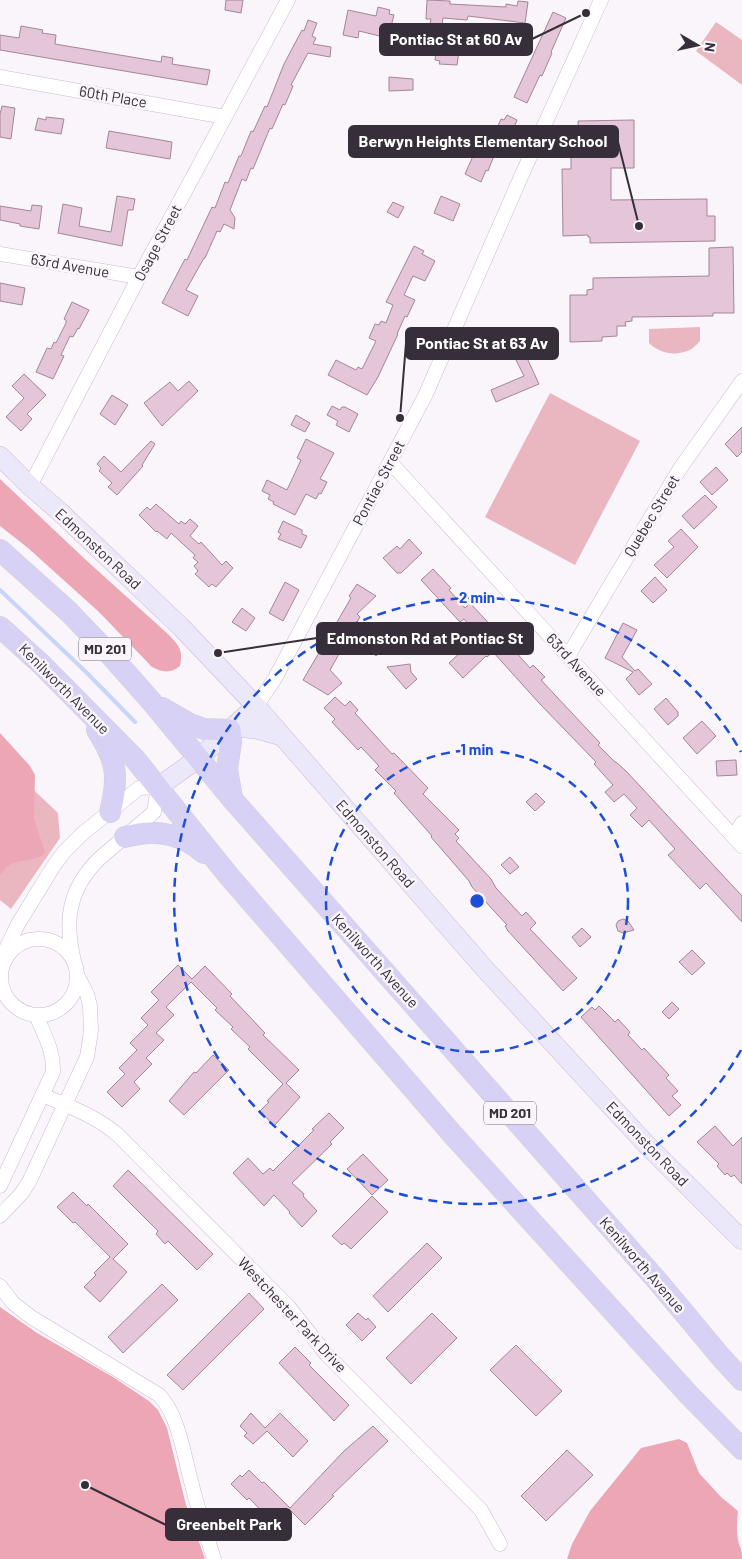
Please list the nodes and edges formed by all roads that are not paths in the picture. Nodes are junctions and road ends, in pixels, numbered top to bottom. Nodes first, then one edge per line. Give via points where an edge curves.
1 (288, 0) edge
2 (601, 0) edge
3 (0, 77) edge
4 (225, 117) junction
5 (0, 254) edge
6 (139, 277) junction
7 (742, 381) edge
8 (0, 456) edge
9 (390, 462) junction
10 (30, 486) junction
11 (0, 550) edge
12 (0, 628) edge
13 (568, 656) junction
14 (151, 701) junction
15 (256, 706) junction
16 (84, 709) junction
17 (232, 729) junction
18 (282, 736) junction
19 (199, 758) junction
20 (158, 787) junction
21 (233, 800) junction
22 (110, 812) junction
23 (742, 823) edge
24 (125, 837) junction
25 (738, 842) edge
26 (228, 875) junction
27 (6, 959) junction
28 (76, 970) junction
29 (36, 1015) junction
30 (42, 1095) junction
31 (66, 1105) junction
32 (0, 1186) edge
33 (0, 1216) edge
34 (742, 1240) edge
35 (0, 1286) edge
36 (742, 1380) edge
37 (689, 1395) junction
38 (742, 1449) edge
39 (742, 1460) edge
40 (500, 1544) dead end
41 (214, 1559) edge

1 - 4 street, Osage Street
2 - 9 street, Pontiac Street via 452,338
3 - 4 street, 60th Place
4 - 6 street, Osage Street
5 - 6 street, 63rd Avenue
6 - 10 street, Osage Street
7 - 13 street, Quebec Street via 679,470
8 - 10 street, Edmonston Road
9 - 13 street, 63rd Avenue
9 - 15 street, Pontiac Street via 274,680
10 - 15 street, Edmonston Road via 181,627
11 - 14 main road, Kenilworth Avenue / MD 201 via 70,612
12 - 16 main road, Kenilworth Avenue via 41,664
13 - 25 street, 63rd Avenue
14 - 17 main road via 204,729
14 - 19 main road, Kenilworth Avenue / MD 201
15 - 17 street, Pontiac Street
15 - 18 street, Edmonston Road
16 - 20 main road, Kenilworth Avenue via 135,759
16 - 22 main road via 114,765 115,795
17 - 18 street via 256,729
17 - 19 street, Pontiac Street
17 - 21 main road via 227,770
18 - 34 street, Edmonston Road via 484,968 645,1144
19 - 20 street, Pontiac Street
19 - 21 main road, Kenilworth Avenue / MD 201
20 - 22 street via 139,788
20 - 24 street via 154,812
20 - 26 main road, Kenilworth Avenue
21 - 36 main road, Kenilworth Avenue / MD 201
22 - 27 street via 79,837 53,867 18,924 6,949
23 - 25 street
24 - 26 main road via 149,832 169,834 198,848
24 - 28 street via 92,866 78,886 69,922 69,943
26 - 37 main road, Kenilworth Avenue via 454,1136
27 - 28 street via 19,945 43,940 64,949
27 - 29 street via 1,980 6,996 16,1008
28 - 29 street via 73,993 67,1003 51,1013
28 - 31 street via 90,1006 91,1031 87,1057
29 - 30 street via 54,1059 53,1072
30 - 31 street, Westchester Park Drive
30 - 32 street
31 - 33 street via 29,1182
31 - 40 street, Westchester Park Drive via 106,1124 288,1306 328,1354 481,1510
35 - 41 street via 13,1303 31,1316 165,1401 175,1419
37 - 38 main road, Kenilworth Avenue
37 - 39 main road

